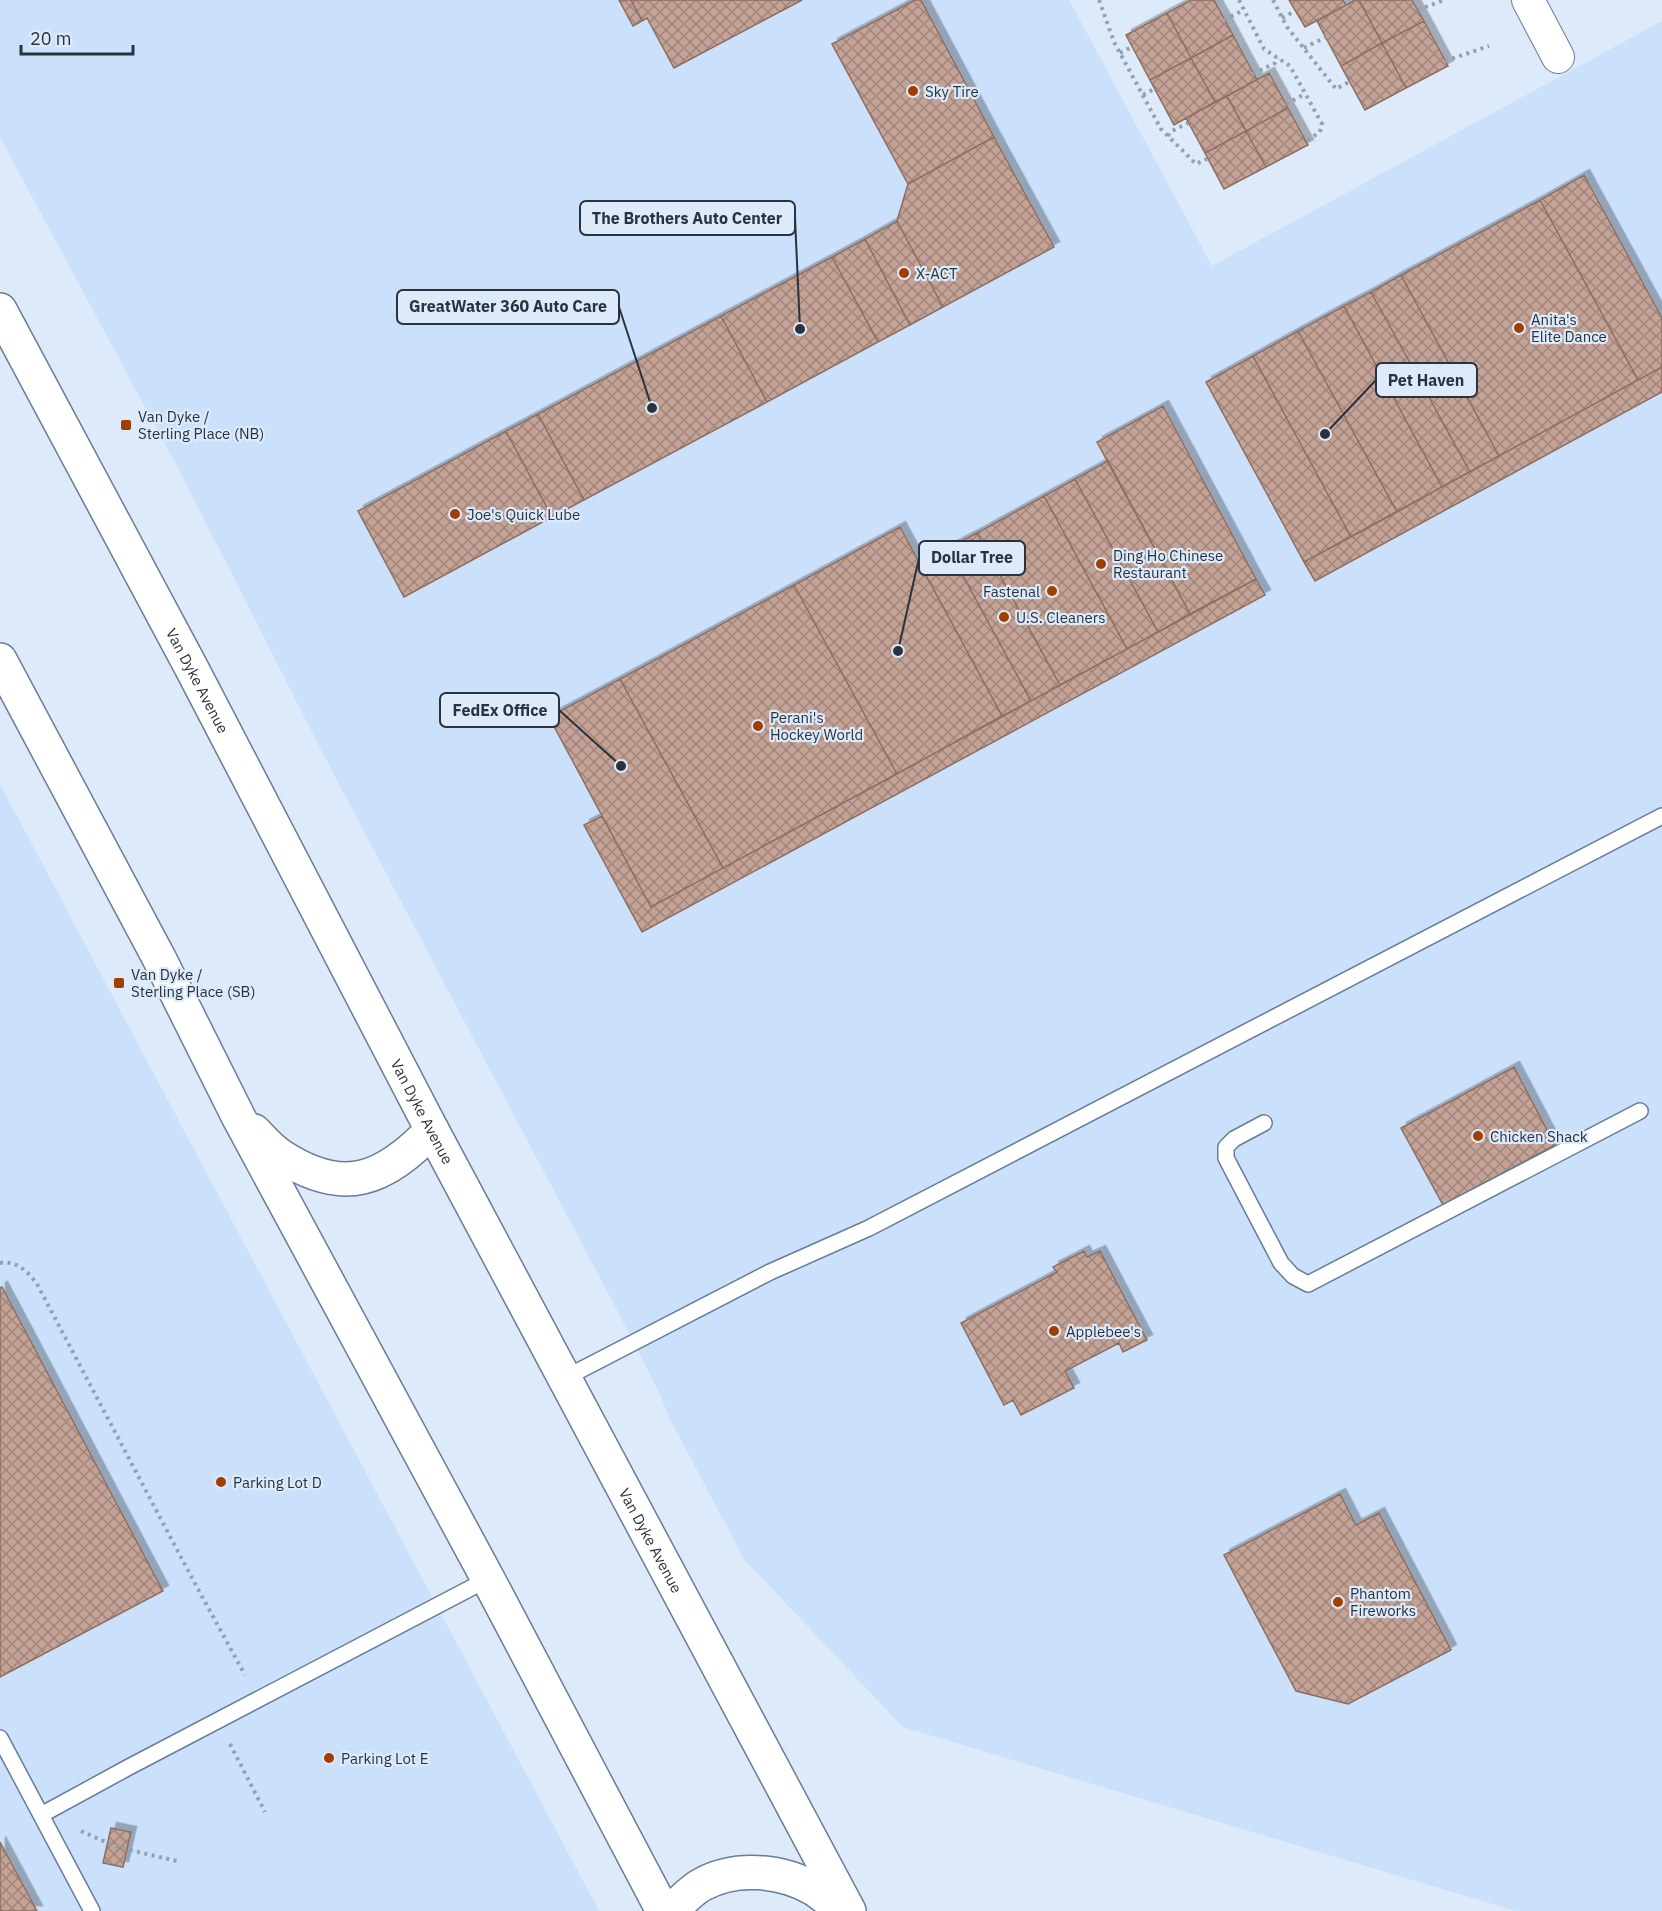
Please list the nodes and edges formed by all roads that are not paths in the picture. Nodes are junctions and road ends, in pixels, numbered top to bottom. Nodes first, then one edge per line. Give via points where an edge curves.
1 (1528, 0) edge
2 (1558, 57) dead end
3 (0, 310) edge
4 (0, 660) edge
5 (1662, 816) edge
6 (1640, 1111) dead end
7 (239, 1118) junction
8 (1264, 1123) dead end
9 (432, 1130) junction
10 (565, 1378) junction
11 (488, 1579) junction
12 (0, 1738) edge
13 (41, 1815) junction
14 (92, 1911) edge
15 (663, 1911) edge
16 (671, 1911) edge
17 (844, 1911) edge
18 (849, 1911) edge

1 - 2 street
3 - 9 main road, Van Dyke Avenue
4 - 7 main road via 159,958
5 - 10 lane via 879,1223 770,1272
6 - 8 lane via 1308,1284 1281,1263 1226,1158 1226,1146
7 - 9 main road via 280,1155 309,1171 338,1179 367,1178 390,1167
7 - 11 main road
9 - 10 main road, Van Dyke Avenue
10 - 18 main road, Van Dyke Avenue
11 - 13 lane
11 - 15 main road
12 - 13 lane
13 - 14 lane
16 - 17 main road via 701,1885 723,1875 752,1872 782,1876 812,1888

